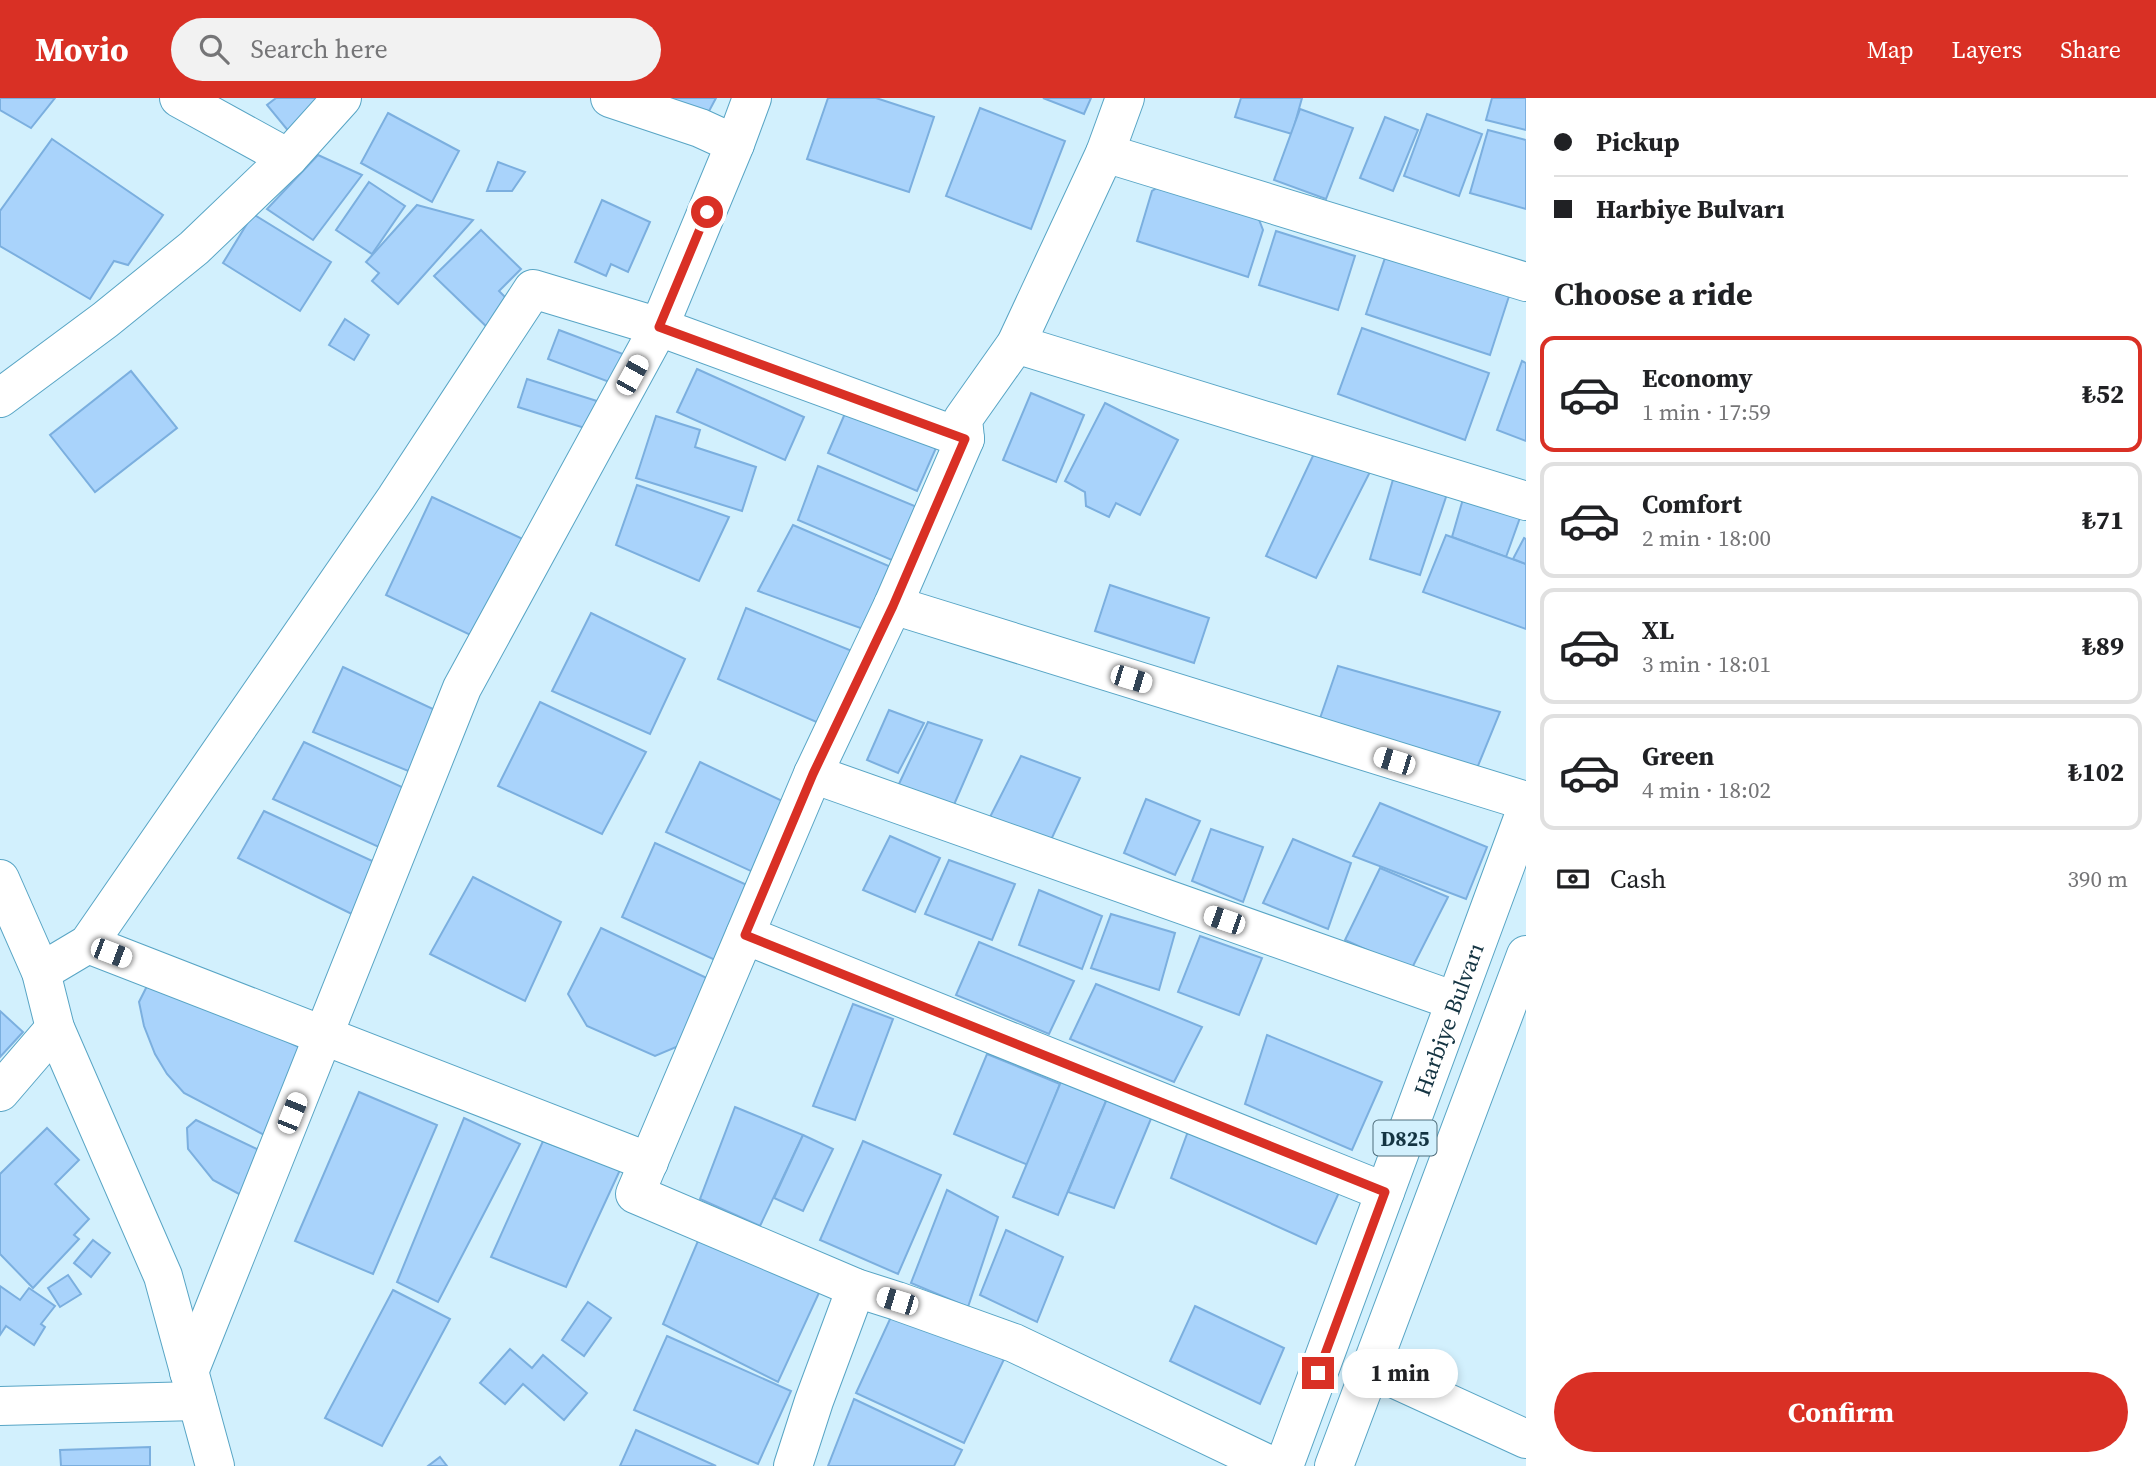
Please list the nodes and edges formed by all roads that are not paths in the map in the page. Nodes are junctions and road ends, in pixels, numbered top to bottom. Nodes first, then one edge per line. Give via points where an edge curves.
1 (179, 98) edge
2 (342, 98) edge
3 (610, 98) edge
4 (752, 98) edge
5 (1125, 98) edge
6 (735, 144) junction
7 (1105, 153) junction
8 (288, 158) junction
9 (1526, 282) edge
10 (659, 327) junction
11 (1016, 344) junction
12 (0, 398) edge
13 (965, 439) junction
14 (1526, 501) edge
15 (893, 606) junction
16 (813, 774) junction
17 (1526, 802) edge
18 (1526, 810) edge
19 (3, 891) edge
20 (745, 935) junction
21 (88, 944) junction
22 (1526, 955) edge
23 (41, 972) junction
24 (1455, 1001) junction
25 (1518, 1002) edge
26 (55, 1028) junction
27 (323, 1035) junction
28 (0, 1092) edge
29 (649, 1162) junction
30 (1385, 1192) junction
31 (856, 1288) junction
32 (1371, 1368) junction
33 (193, 1386) junction
34 (0, 1406) edge
35 (1526, 1439) edge
36 (1342, 1464) edge
37 (215, 1466) edge
38 (793, 1466) edge
39 (1272, 1466) edge
40 (1284, 1466) edge

1 - 8 street
2 - 8 street
3 - 6 street
4 - 6 street
5 - 7 street
6 - 10 street
7 - 9 street
7 - 11 street
8 - 12 street via 194,248
10 - 13 street
10 - 21 street via 533,289 396,498
10 - 27 street via 462,688
11 - 13 street via 963,419
11 - 14 street
13 - 15 street
15 - 16 street
15 - 17 street
16 - 20 street
16 - 24 street
18 - 24 street, Harbiye Bulvarı / D825
19 - 23 street
20 - 29 street
20 - 30 street
21 - 23 street
21 - 27 street
22 - 25 street, D825
23 - 26 street
24 - 30 street, Harbiye Bulvarı / D825
25 - 32 street, D825
26 - 28 street
26 - 33 street via 163,1276
27 - 29 street
27 - 33 street
29 - 31 street via 635,1194
30 - 40 street, Harbiye Bulvarı / D825
31 - 38 street
31 - 39 street via 1014,1343
32 - 35 street
32 - 36 street, D825
33 - 34 street
33 - 37 street

